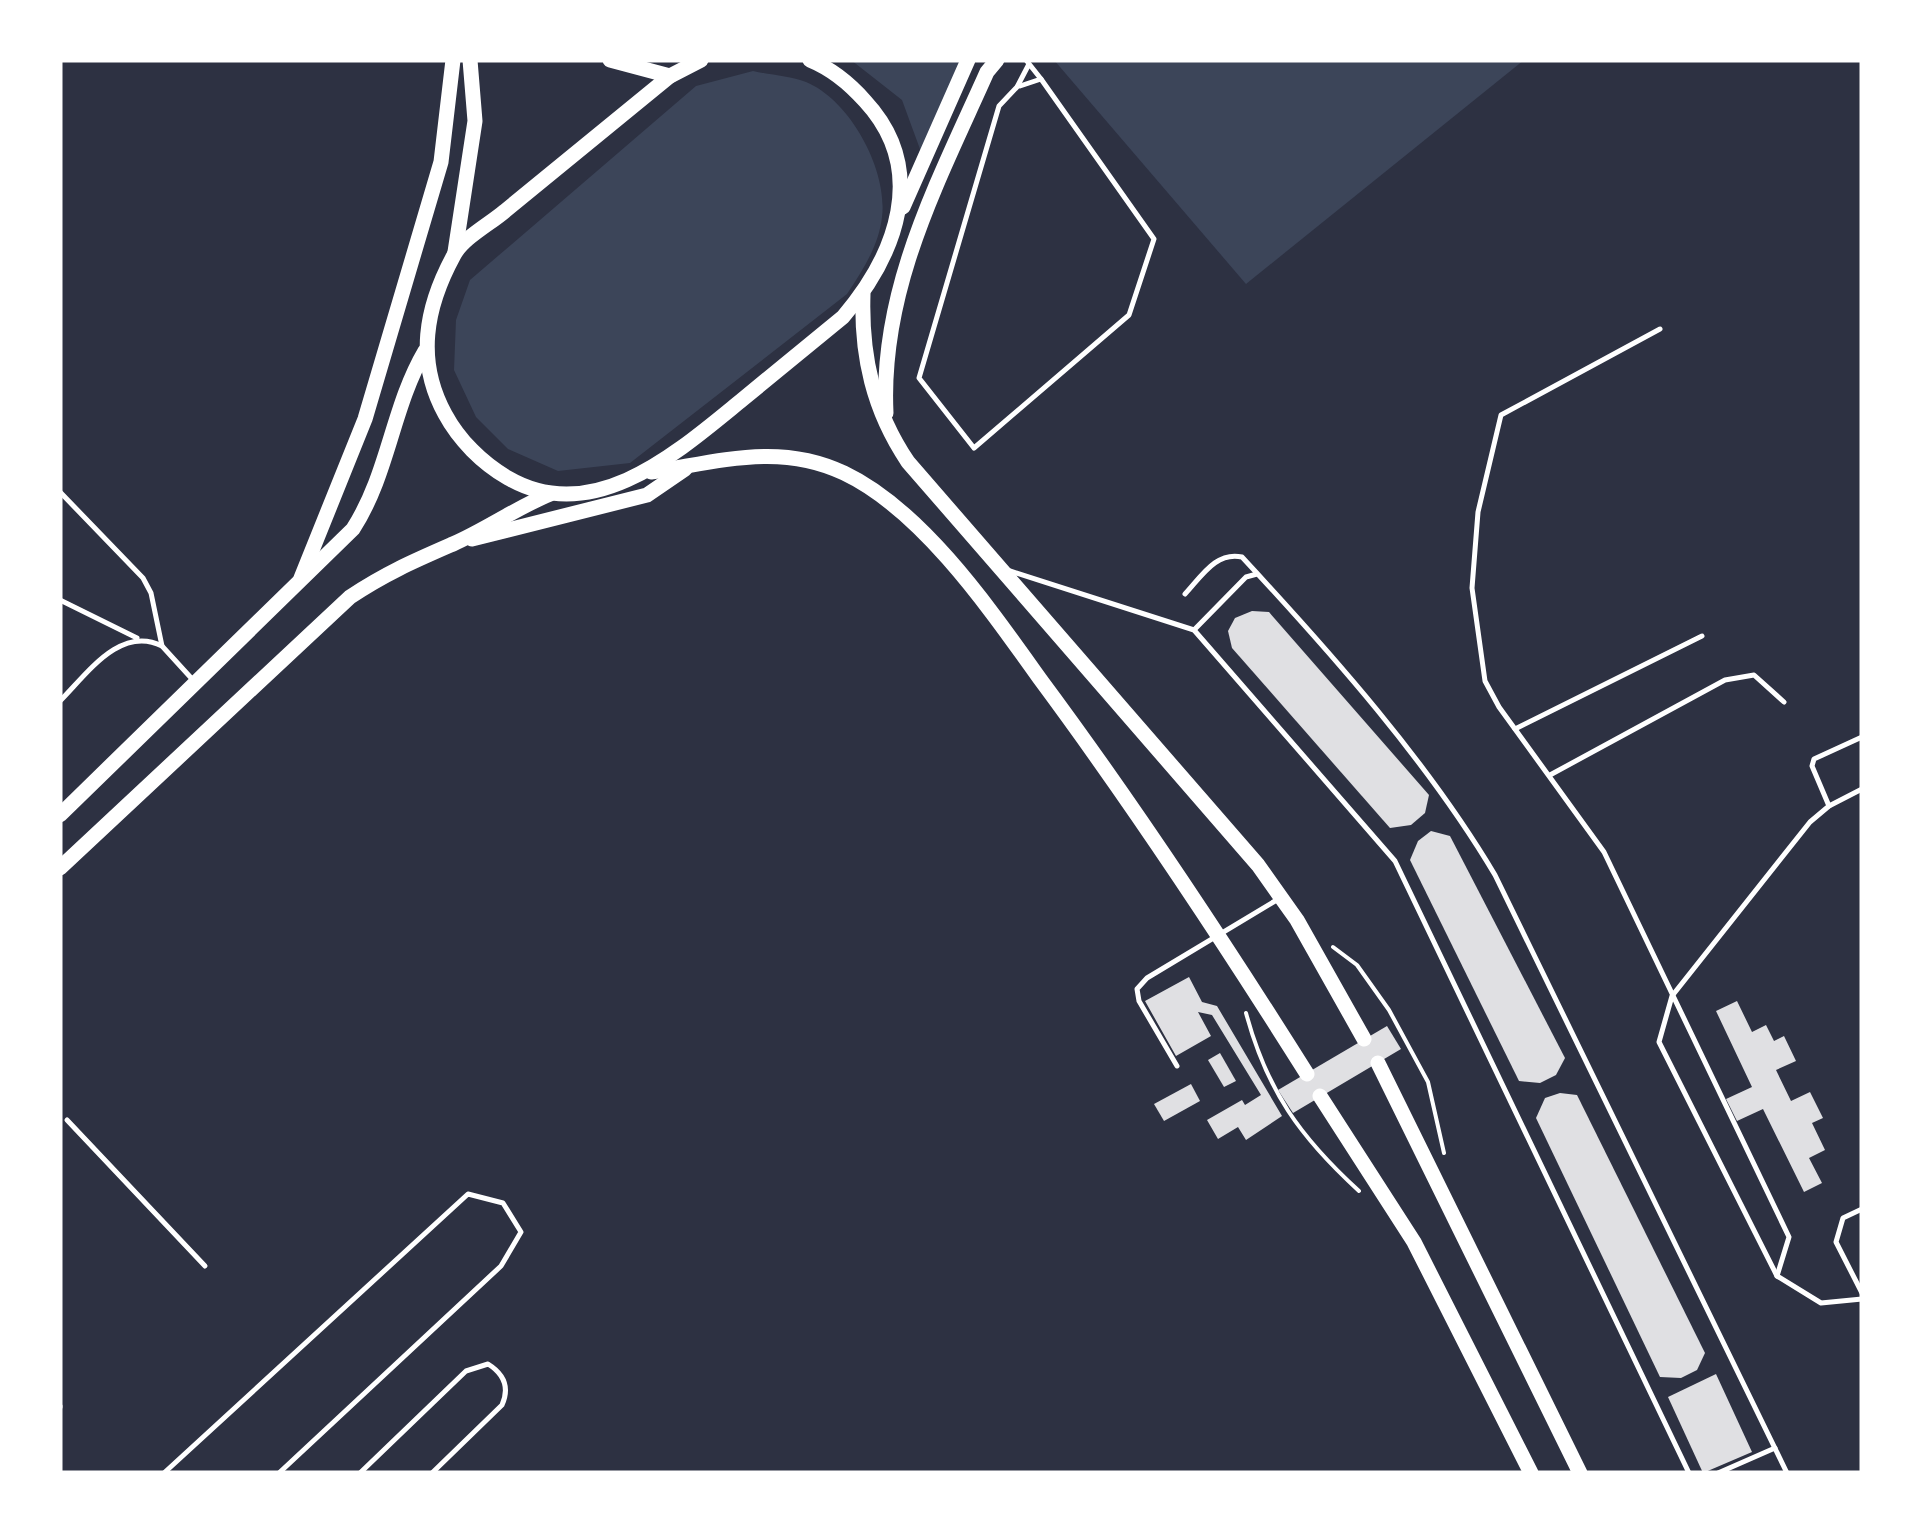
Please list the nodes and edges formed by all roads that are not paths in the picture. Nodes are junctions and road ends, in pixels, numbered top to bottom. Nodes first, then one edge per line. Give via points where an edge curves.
1 (453, 60) edge
2 (470, 60) edge
3 (610, 60) edge
4 (701, 60) edge
5 (810, 60) edge
6 (968, 60) edge
7 (997, 60) edge
8 (1028, 62) edge
9 (670, 76) junction
10 (1041, 78) junction
11 (1017, 86) junction
12 (898, 219) junction
13 (456, 252) junction
14 (863, 294) junction
15 (1660, 329) dead end
16 (425, 351) junction
17 (887, 426) junction
18 (688, 466) junction
19 (641, 474) junction
20 (60, 492) edge
21 (550, 494) junction
22 (455, 543) junction
23 (999, 568) junction
24 (1258, 574) junction
25 (297, 586) junction
26 (1185, 594) dead end
27 (60, 600) edge
28 (1194, 630) junction
29 (1702, 636) dead end
30 (137, 638) junction
31 (162, 646) junction
32 (195, 682) junction
33 (60, 701) edge
34 (1784, 702) dead end
35 (1516, 729) junction
36 (1862, 737) edge
37 (1550, 775) junction
38 (1862, 789) edge
39 (1829, 806) junction
40 (60, 814) edge
41 (60, 868) edge
42 (1282, 897) junction
43 (1218, 935) junction
44 (1672, 996) junction
45 (1364, 1039) dead end
46 (1378, 1063) dead end
47 (1177, 1066) dead end
48 (1307, 1074) dead end
49 (1320, 1096) dead end
50 (67, 1120) dead end
51 (1862, 1209) edge
52 (205, 1266) dead end
53 (1778, 1276) junction
54 (1862, 1296) edge
55 (1775, 1448) junction
56 (164, 1473) edge
57 (279, 1473) edge
58 (360, 1473) edge
59 (432, 1473) edge
60 (1531, 1473) edge
61 (1580, 1473) edge
62 (1689, 1473) edge
63 (1718, 1473) edge
64 (1788, 1473) edge

1 - 25 main road via 441,162 365,419
2 - 13 main road via 475,121
3 - 9 main road
4 - 9 main road
5 - 12 main road via 840,76 877,114 899,172
6 - 12 main road
7 - 17 main road via 920,221 898,287
8 - 10 lane
8 - 11 lane
9 - 13 main road
10 - 11 lane
10 - 11 lane via 1154,238 1129,315 974,448 919,378 999,106
12 - 14 main road
13 - 16 main road via 428,324
14 - 17 main road via 868,372
14 - 19 main road via 843,318
15 - 35 lane via 1501,415 1478,512 1472,588 1485,681
16 - 21 main road via 437,400 472,450 523,487
16 - 25 main road via 402,398 369,504 354,529
17 - 23 main road via 916,472
18 - 19 main road
18 - 22 main road via 648,495
18 - 43 main road via 784,454 842,472 898,508 1008,634
19 - 21 main road via 603,489
20 - 31 lane via 143,578
21 - 22 main road
22 - 41 main road via 350,596
23 - 28 lane
23 - 42 main road
24 - 26 lane via 1242,557 1227,555
24 - 28 lane via 1246,577
24 - 55 lane via 1460,815
25 - 32 main road
27 - 30 lane
28 - 62 lane via 1395,861
29 - 35 lane
30 - 31 lane
30 - 33 lane via 112,649
31 - 32 lane
32 - 40 main road
34 - 37 lane via 1754,675 1725,680
35 - 37 lane
36 - 39 lane via 1814,759
37 - 44 lane via 1604,852
38 - 39 lane
39 - 44 lane
42 - 43 lane
42 - 45 main road
43 - 47 lane via 1138,989
43 - 48 main road
44 - 53 lane via 1789,1237
44 - 53 lane via 1659,1042
46 - 61 main road
49 - 60 main road via 1414,1242
50 - 52 lane
51 - 54 lane via 1843,1218 1836,1242
53 - 54 lane via 1820,1303
55 - 63 lane
55 - 64 lane
56 - 57 lane via 468,1194 503,1203 521,1232 501,1266
58 - 59 lane via 466,1371 488,1364 506,1383 502,1405

